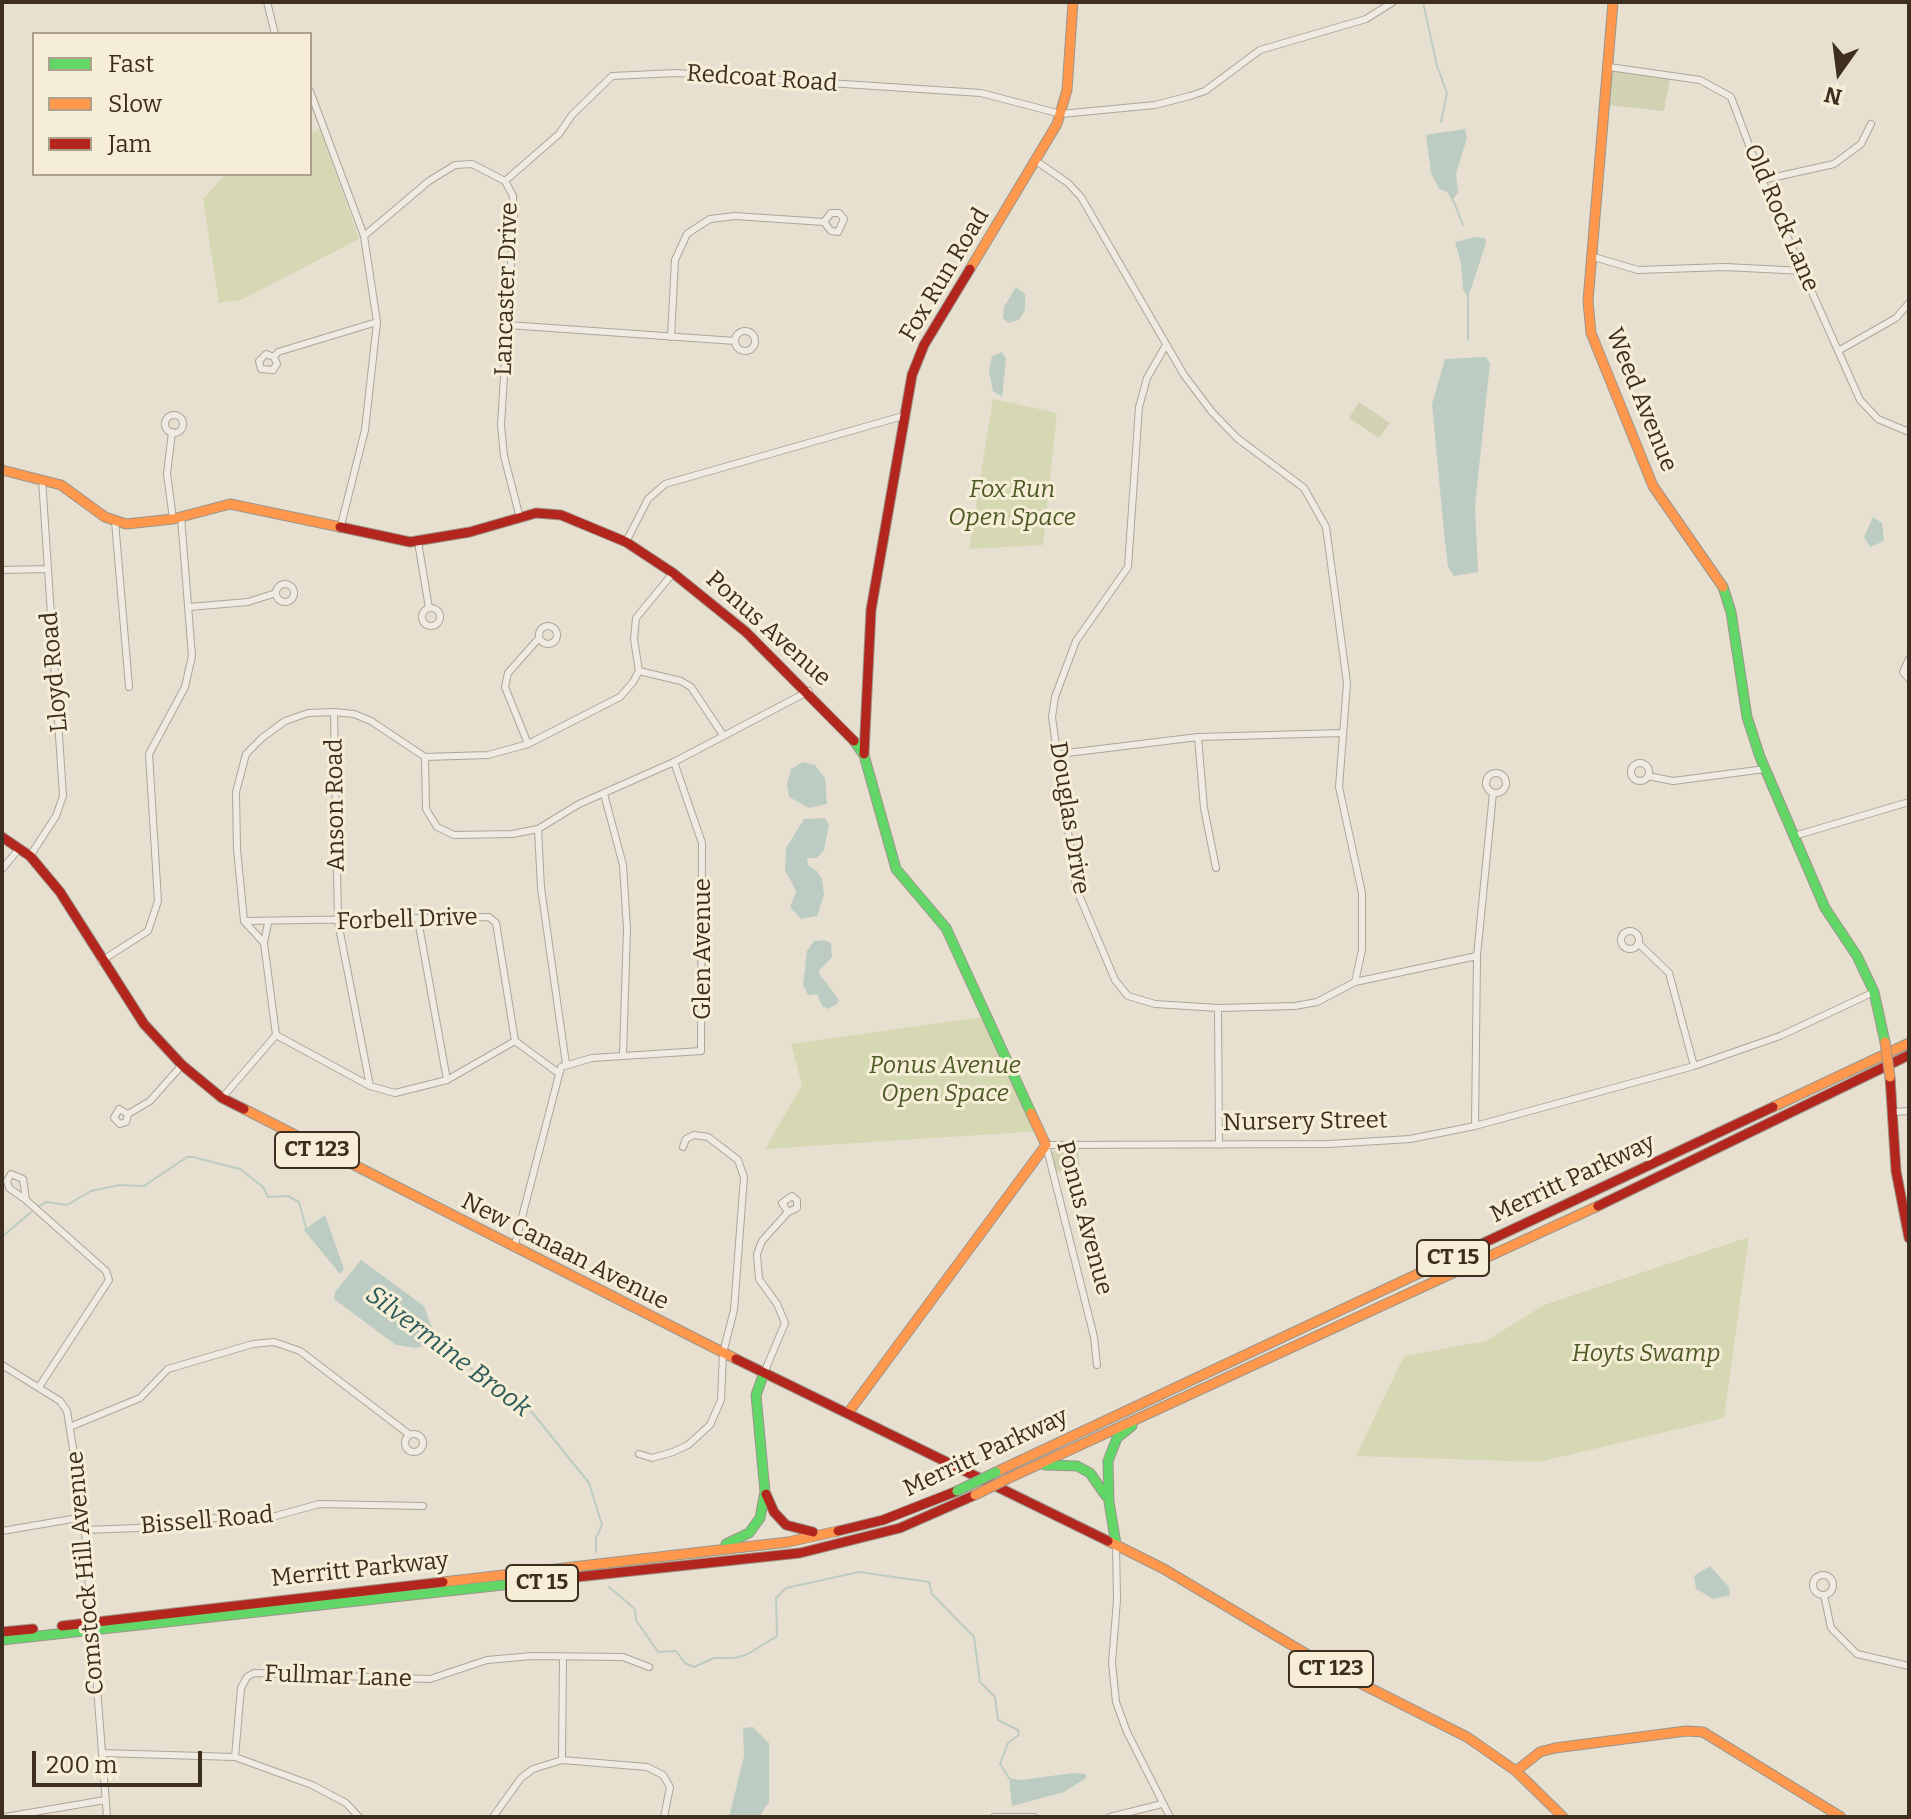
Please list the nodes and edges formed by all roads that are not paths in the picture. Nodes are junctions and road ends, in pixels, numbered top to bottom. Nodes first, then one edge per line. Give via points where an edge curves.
1 (267, 2) edge
2 (1073, 2) edge
3 (1393, 2) edge
4 (1613, 2) edge
5 (274, 32) edge
6 (1609, 67) junction
7 (312, 96) edge
8 (1061, 114) junction
9 (1871, 124) dead end
10 (1036, 161) junction
11 (1762, 180) junction
12 (505, 181) junction
13 (824, 222) dead end
14 (364, 236) junction
15 (1594, 257) junction
16 (1804, 271) junction
17 (1909, 303) edge
18 (377, 322) junction
19 (508, 325) junction
20 (671, 337) junction
21 (735, 341) dead end
22 (1166, 345) junction
23 (1838, 351) junction
24 (274, 357) dead end
25 (903, 416) junction
26 (172, 432) dead end
27 (1909, 432) edge
28 (2, 470) edge
29 (42, 479) junction
30 (177, 518) junction
31 (520, 518) junction
32 (115, 521) junction
33 (340, 529) junction
34 (418, 542) junction
35 (626, 542) junction
36 (46, 569) junction
37 (2, 570) edge
38 (673, 573) junction
39 (276, 593) dead end
40 (189, 607) junction
41 (429, 608) dead end
42 (539, 638) dead end
43 (1909, 659) edge
44 (639, 671) junction
45 (1909, 679) edge
46 (129, 687) dead end
47 (809, 691) junction
48 (334, 712) junction
49 (866, 723) junction
50 (844, 727) junction
51 (1341, 733) junction
52 (723, 735) junction
53 (1198, 737) junction
54 (528, 744) junction
55 (1059, 754) junction
56 (864, 755) junction
57 (425, 757) junction
58 (674, 762) junction
59 (1765, 769) junction
60 (1648, 776) dead end
61 (1493, 793) dead end
62 (604, 794) junction
63 (1909, 802) edge
64 (538, 829) junction
65 (1794, 836) junction
66 (2, 837) edge
67 (19, 849) junction
68 (30, 856) junction
69 (1216, 868) dead end
70 (2, 869) edge
71 (418, 920) junction
72 (244, 921) junction
73 (338, 922) junction
74 (268, 923) junction
75 (264, 943) junction
76 (1638, 943) dead end
77 (1477, 956) junction
78 (101, 961) junction
79 (1355, 982) junction
80 (1874, 992) junction
81 (1218, 1008) junction
82 (276, 1035) junction
83 (515, 1041) junction
84 (1909, 1043) edge
85 (623, 1055) junction
86 (1909, 1055) edge
87 (566, 1064) junction
88 (182, 1065) junction
89 (1694, 1066) junction
90 (557, 1072) junction
91 (447, 1080) junction
92 (370, 1086) junction
93 (222, 1098) junction
94 (1909, 1111) edge
95 (1895, 1112) junction
96 (128, 1114) dead end
97 (1475, 1126) junction
98 (1046, 1145) junction
99 (1219, 1145) junction
100 (683, 1147) dead end
101 (26, 1200) dead end
102 (788, 1212) dead end
103 (1909, 1238) edge
104 (514, 1248) junction
105 (723, 1353) junction
106 (2, 1365) edge
107 (1097, 1365) dead end
108 (764, 1373) junction
109 (39, 1387) junction
110 (1160, 1409) junction
111 (848, 1413) junction
112 (72, 1426) junction
113 (410, 1435) dead end
114 (639, 1454) dead end
115 (1029, 1468) junction
116 (765, 1492) junction
117 (1109, 1502) junction
118 (423, 1506) dead end
119 (84, 1517) junction
120 (85, 1530) junction
121 (2, 1531) edge
122 (842, 1531) junction
123 (1116, 1544) junction
124 (695, 1553) junction
125 (1824, 1595) dead end
126 (2, 1632) edge
127 (2, 1640) edge
128 (563, 1657) junction
129 (1909, 1666) edge
130 (649, 1667) dead end
131 (102, 1753) junction
132 (235, 1757) junction
133 (562, 1760) junction
134 (1516, 1771) junction
135 (105, 1800) junction
136 (1162, 1804) junction
137 (55, 1808) junction
138 (5, 1817) edge
139 (56, 1817) edge
140 (107, 1817) edge
141 (359, 1817) edge
142 (493, 1817) edge
143 (664, 1817) edge
144 (994, 1817) edge
145 (1034, 1817) edge
146 (1110, 1817) edge
147 (1170, 1817) edge
148 (1563, 1817) edge
149 (1841, 1817) edge

1 - 5 street
2 - 8 main road, Fox Run Road
3 - 8 street via 1366,19 1260,50 1205,91 1155,105
4 - 6 main road, Weed Avenue
6 - 11 street, Old Rock Lane via 1700,80 1723,90 1737,110
6 - 15 main road, Weed Avenue
7 - 14 street
8 - 10 main road, Fox Run Road
8 - 12 street, Redcoat Road via 981,93 634,72 612,76 559,134
9 - 11 street via 1861,144 1834,164
10 - 22 street via 1081,197
10 - 25 main road, Fox Run Road via 924,345
11 - 16 street, Old Rock Lane
12 - 14 street, Lancaster Drive via 472,164 455,165
12 - 19 street, Lancaster Drive via 514,214
13 - 20 street via 735,216 710,219 687,234 675,260
14 - 18 street
15 - 16 street via 1638,270
15 - 59 main road, Weed Avenue via 1591,333 1653,486 1721,581 1731,612 1747,717
16 - 23 street, Old Rock Lane
17 - 23 street via 1896,318
18 - 24 street
18 - 33 street via 365,430
19 - 20 street
19 - 31 street, Lancaster Drive via 501,425
20 - 21 street
22 - 51 street via 1212,412 1237,438 1304,488 1319,509 1346,663
22 - 55 street, Douglas Drive via 1147,378 1139,407 1128,567 1076,641 1063,672 1052,717
23 - 27 street, Old Rock Lane via 1871,414
25 - 35 street via 665,484 648,499
25 - 49 main road, Fox Run Road via 871,610
26 - 30 street via 167,474
28 - 29 main road
29 - 32 main road via 61,485
29 - 36 street, Lloyd Road
30 - 32 main road, Ponus Avenue via 141,524
30 - 33 main road, Ponus Avenue via 230,504
30 - 40 street
31 - 34 main road, Ponus Avenue
31 - 35 main road, Ponus Avenue via 553,513
32 - 46 street
33 - 34 main road, Ponus Avenue
34 - 41 street
35 - 38 main road, Ponus Avenue
36 - 37 street
36 - 68 street, Lloyd Road via 63,796
38 - 44 street via 636,618
38 - 47 main road, Ponus Avenue
39 - 40 street via 248,602
40 - 78 street via 190,671 149,754 155,920 138,940
42 - 54 street via 508,673 505,687
43 - 45 street via 1903,670
44 - 52 street via 691,687
44 - 54 street via 620,697
47 - 50 main road, Ponus Avenue
47 - 52 street
48 - 57 street via 371,721
48 - 72 street via 285,721 246,754 235,809
48 - 73 street, Anson Road
49 - 50 main road
49 - 56 main road, Fox Run Road
50 - 56 main road, Ponus Avenue
51 - 53 street
51 - 79 street via 1339,787 1362,893 1362,950
52 - 58 street
53 - 55 street
53 - 69 street
54 - 57 street via 488,755
55 - 81 street, Douglas Drive via 1076,888 1115,980 1140,1001
56 - 98 main road, Ponus Avenue via 896,869 946,928
57 - 64 street via 426,809 444,832
58 - 62 street
58 - 85 street, Glen Avenue via 702,843 701,1051
59 - 60 street via 1673,781
59 - 65 main road, Weed Avenue
61 - 77 street
62 - 64 street
62 - 85 street via 623,865
63 - 65 street
64 - 87 street via 541,888
65 - 80 main road, Weed Avenue via 1830,917
66 - 67 main road, New Canaan Avenue / CT 123
67 - 68 main road, New Canaan Avenue / CT 123
67 - 70 street
68 - 78 main road, New Canaan Avenue / CT 123 via 60,892
71 - 73 street, Forbell Drive
71 - 83 street, Forbell Drive via 489,917 496,923
71 - 91 street
72 - 74 street, Forbell Drive
72 - 75 street
73 - 74 street, Forbell Drive
73 - 92 street, Anson Road
74 - 75 street
75 - 82 street
76 - 89 street via 1669,973
77 - 79 street, Douglas Drive
77 - 97 street
78 - 88 main road, New Canaan Avenue / CT 123 via 132,1009
79 - 81 street, Douglas Drive via 1317,1002
80 - 89 street, Nursery Street via 1780,1036
80 - 95 main road, Weed Avenue, bridge
81 - 99 street
82 - 92 street
82 - 93 street
83 - 90 street
83 - 91 street
84 - 122 main road, Merritt Parkway / CT 15, bridge via 957,1491
85 - 87 street, Glen Avenue
86 - 110 main road, Merritt Parkway / CT 15 via 1465,1270
87 - 90 street
88 - 93 main road, New Canaan Avenue / CT 123
88 - 96 street via 150,1101
89 - 97 street, Nursery Street
90 - 104 street
91 - 92 street via 395,1093
93 - 104 main road, New Canaan Avenue / CT 123
94 - 95 street
95 - 103 main road, Weed Avenue via 1896,1171
97 - 99 street, Nursery Street via 1389,1142
98 - 99 street, Nursery Street
98 - 107 street, Ponus Avenue
98 - 111 main road
100 - 105 street via 694,1135 708,1137 738,1160 744,1177 734,1310
101 - 109 street via 106,1271 109,1280
102 - 108 street via 757,1254 759,1279 785,1323
104 - 105 main road, New Canaan Avenue / CT 123
105 - 108 main road, New Canaan Avenue / CT 123
105 - 114 street via 721,1400 710,1425 673,1452 652,1458
106 - 109 street, Comstock Hill Avenue
108 - 111 main road, New Canaan Avenue / CT 123
108 - 116 main road via 756,1395
109 - 112 street, Comstock Hill Avenue via 60,1401
110 - 115 main road, Merritt Parkway / CT 15
110 - 117 main road via 1117,1438 1108,1461
111 - 123 main road, New Canaan Avenue / CT 123
112 - 113 street via 140,1398 168,1369 274,1342 300,1351
112 - 119 street, Comstock Hill Avenue
115 - 117 main road via 1077,1466 1090,1473
115 - 127 main road, Merritt Parkway / CT 15, bridge via 900,1528 800,1553
116 - 122 main road via 778,1518 794,1530
116 - 124 main road via 760,1518 749,1533
117 - 123 main road
118 - 120 street, Bissell Road via 319,1504 265,1519 201,1518
119 - 120 street, Comstock Hill Avenue
119 - 121 street
120 - 131 street, Comstock Hill Avenue, bridge
122 - 124 main road, Merritt Parkway / CT 15
123 - 134 main road, New Canaan Avenue / CT 123 via 1321,1663 1444,1724
123 - 136 street via 1113,1685 1127,1732
124 - 126 main road, Merritt Parkway / CT 15
125 - 129 street via 1831,1628 1857,1654
128 - 130 street, Fullmar Lane via 623,1657
128 - 132 street, Fullmar Lane via 487,1660 430,1679 254,1673 241,1688
128 - 133 street
131 - 132 street
131 - 135 street, Comstock Hill Avenue
132 - 141 street via 312,1785 346,1803
133 - 142 street via 526,1774
133 - 143 street via 647,1767 663,1775 670,1787
134 - 148 main road, CT 123
134 - 149 main road via 1540,1752 1555,1748 1703,1732
135 - 137 street
135 - 140 street, Comstock Hill Avenue
136 - 146 street
136 - 147 street
137 - 138 street
137 - 139 street
144 - 145 street

